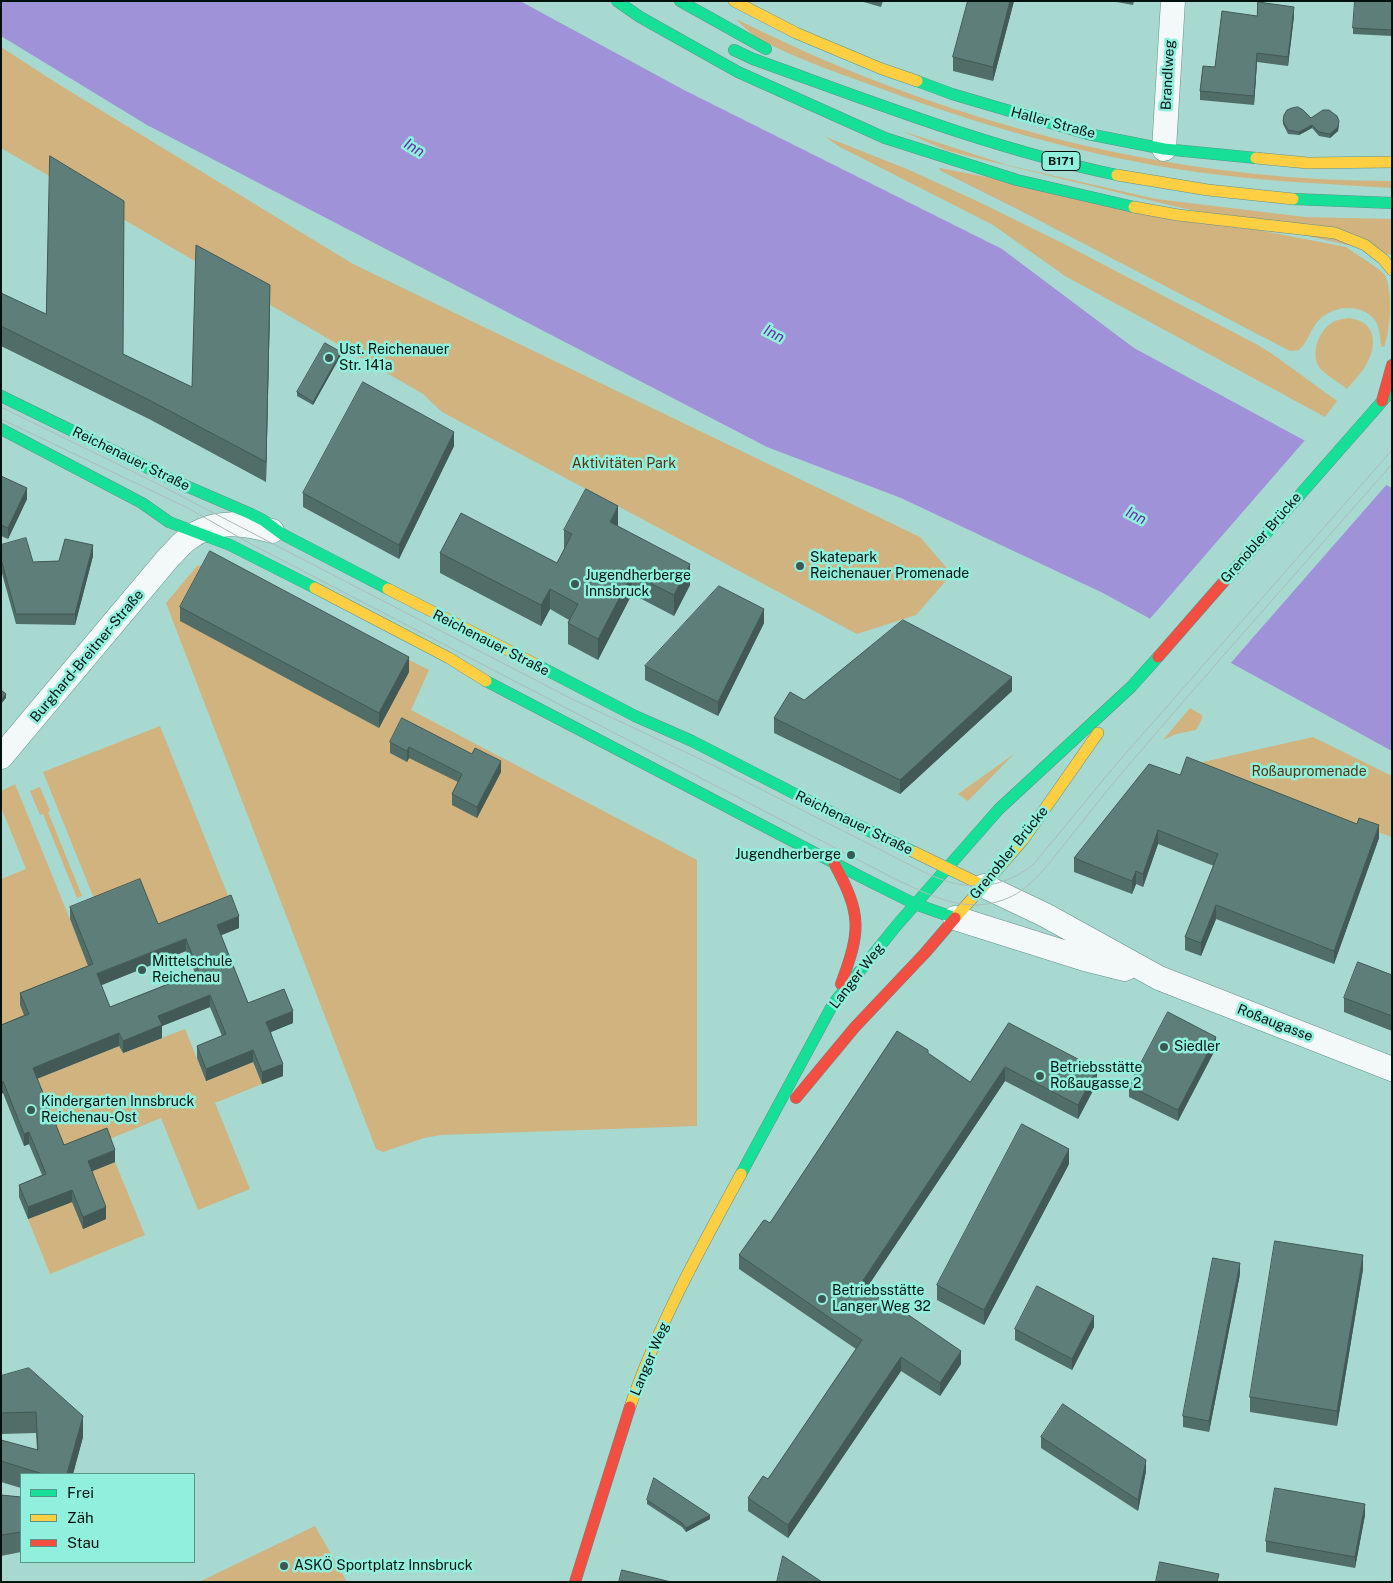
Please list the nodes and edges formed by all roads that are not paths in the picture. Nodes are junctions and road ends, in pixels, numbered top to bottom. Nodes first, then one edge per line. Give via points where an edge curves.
1 (618, 1) edge
2 (634, 1) edge
3 (680, 1) edge
4 (734, 1) edge
5 (1173, 1) edge
6 (650, 10) dead end
7 (728, 47) dead end
8 (851, 93) junction
9 (1164, 149) junction
10 (1392, 162) edge
11 (1392, 203) edge
12 (1392, 270) edge
13 (1392, 365) edge
14 (1392, 390) edge
15 (1, 396) edge
16 (1382, 401) junction
17 (1, 429) edge
18 (169, 522) junction
19 (197, 533) junction
20 (282, 534) junction
21 (172, 554) junction
22 (1130, 687) junction
23 (1, 757) edge
24 (984, 826) junction
25 (955, 840) dead end
26 (932, 846) dead end
27 (908, 850) junction
28 (834, 863) junction
29 (947, 869) junction
30 (984, 886) junction
31 (916, 904) junction
32 (955, 918) junction
33 (1159, 978) junction
34 (833, 1004) junction
35 (1392, 1069) edge
36 (755, 1148) junction
37 (575, 1582) edge

1 - 12 main road via 738,72 885,138 1017,180 1100,200 1178,215 1335,233 1365,245
2 - 6 main road
3 - 8 main road, B171
4 - 9 main road, Haller Straße / B171 via 882,69 952,94 1088,134
5 - 9 street, Brandlweg
7 - 8 main road, B171
8 - 11 main road, B171 via 978,139 1098,171 1260,196
9 - 10 main road, Haller Straße / B171 via 1308,163
13 - 16 main road
14 - 16 main road, Grenobler Brücke
15 - 20 main road, Reichenauer Straße via 177,482 264,520
16 - 22 main road, Grenobler Brücke
17 - 18 main road via 142,503
18 - 19 main road
18 - 21 street
19 - 20 street, Burghard-Breitner-Straße via 233,523
19 - 21 street, Burghard-Breitner-Straße
19 - 28 main road via 270,564 449,658 495,687
20 - 27 main road, Reichenauer Straße via 635,716 692,741
21 - 23 street, Burghard-Breitner-Straße
22 - 24 main road, Grenobler Brücke
22 - 30 main road, Grenobler Brücke via 1023,840
24 - 25 main road
24 - 29 main road, Grenobler Brücke
26 - 27 main road
27 - 29 main road, Reichenauer Straße
28 - 31 main road
28 - 34 main road via 857,916 851,959
29 - 30 main road, Reichenauer Straße
29 - 31 main road, Langer Weg
30 - 32 main road, Grenobler Brücke
30 - 33 street, Roßaugasse via 1045,915
31 - 32 main road
31 - 34 main road, Langer Weg
32 - 33 street, Roßaugasse via 1085,959
32 - 36 main road, Langer Weg via 855,1027
33 - 35 street, Roßaugasse
34 - 36 main road, Langer Weg
36 - 37 main road, Langer Weg via 686,1275 639,1380

